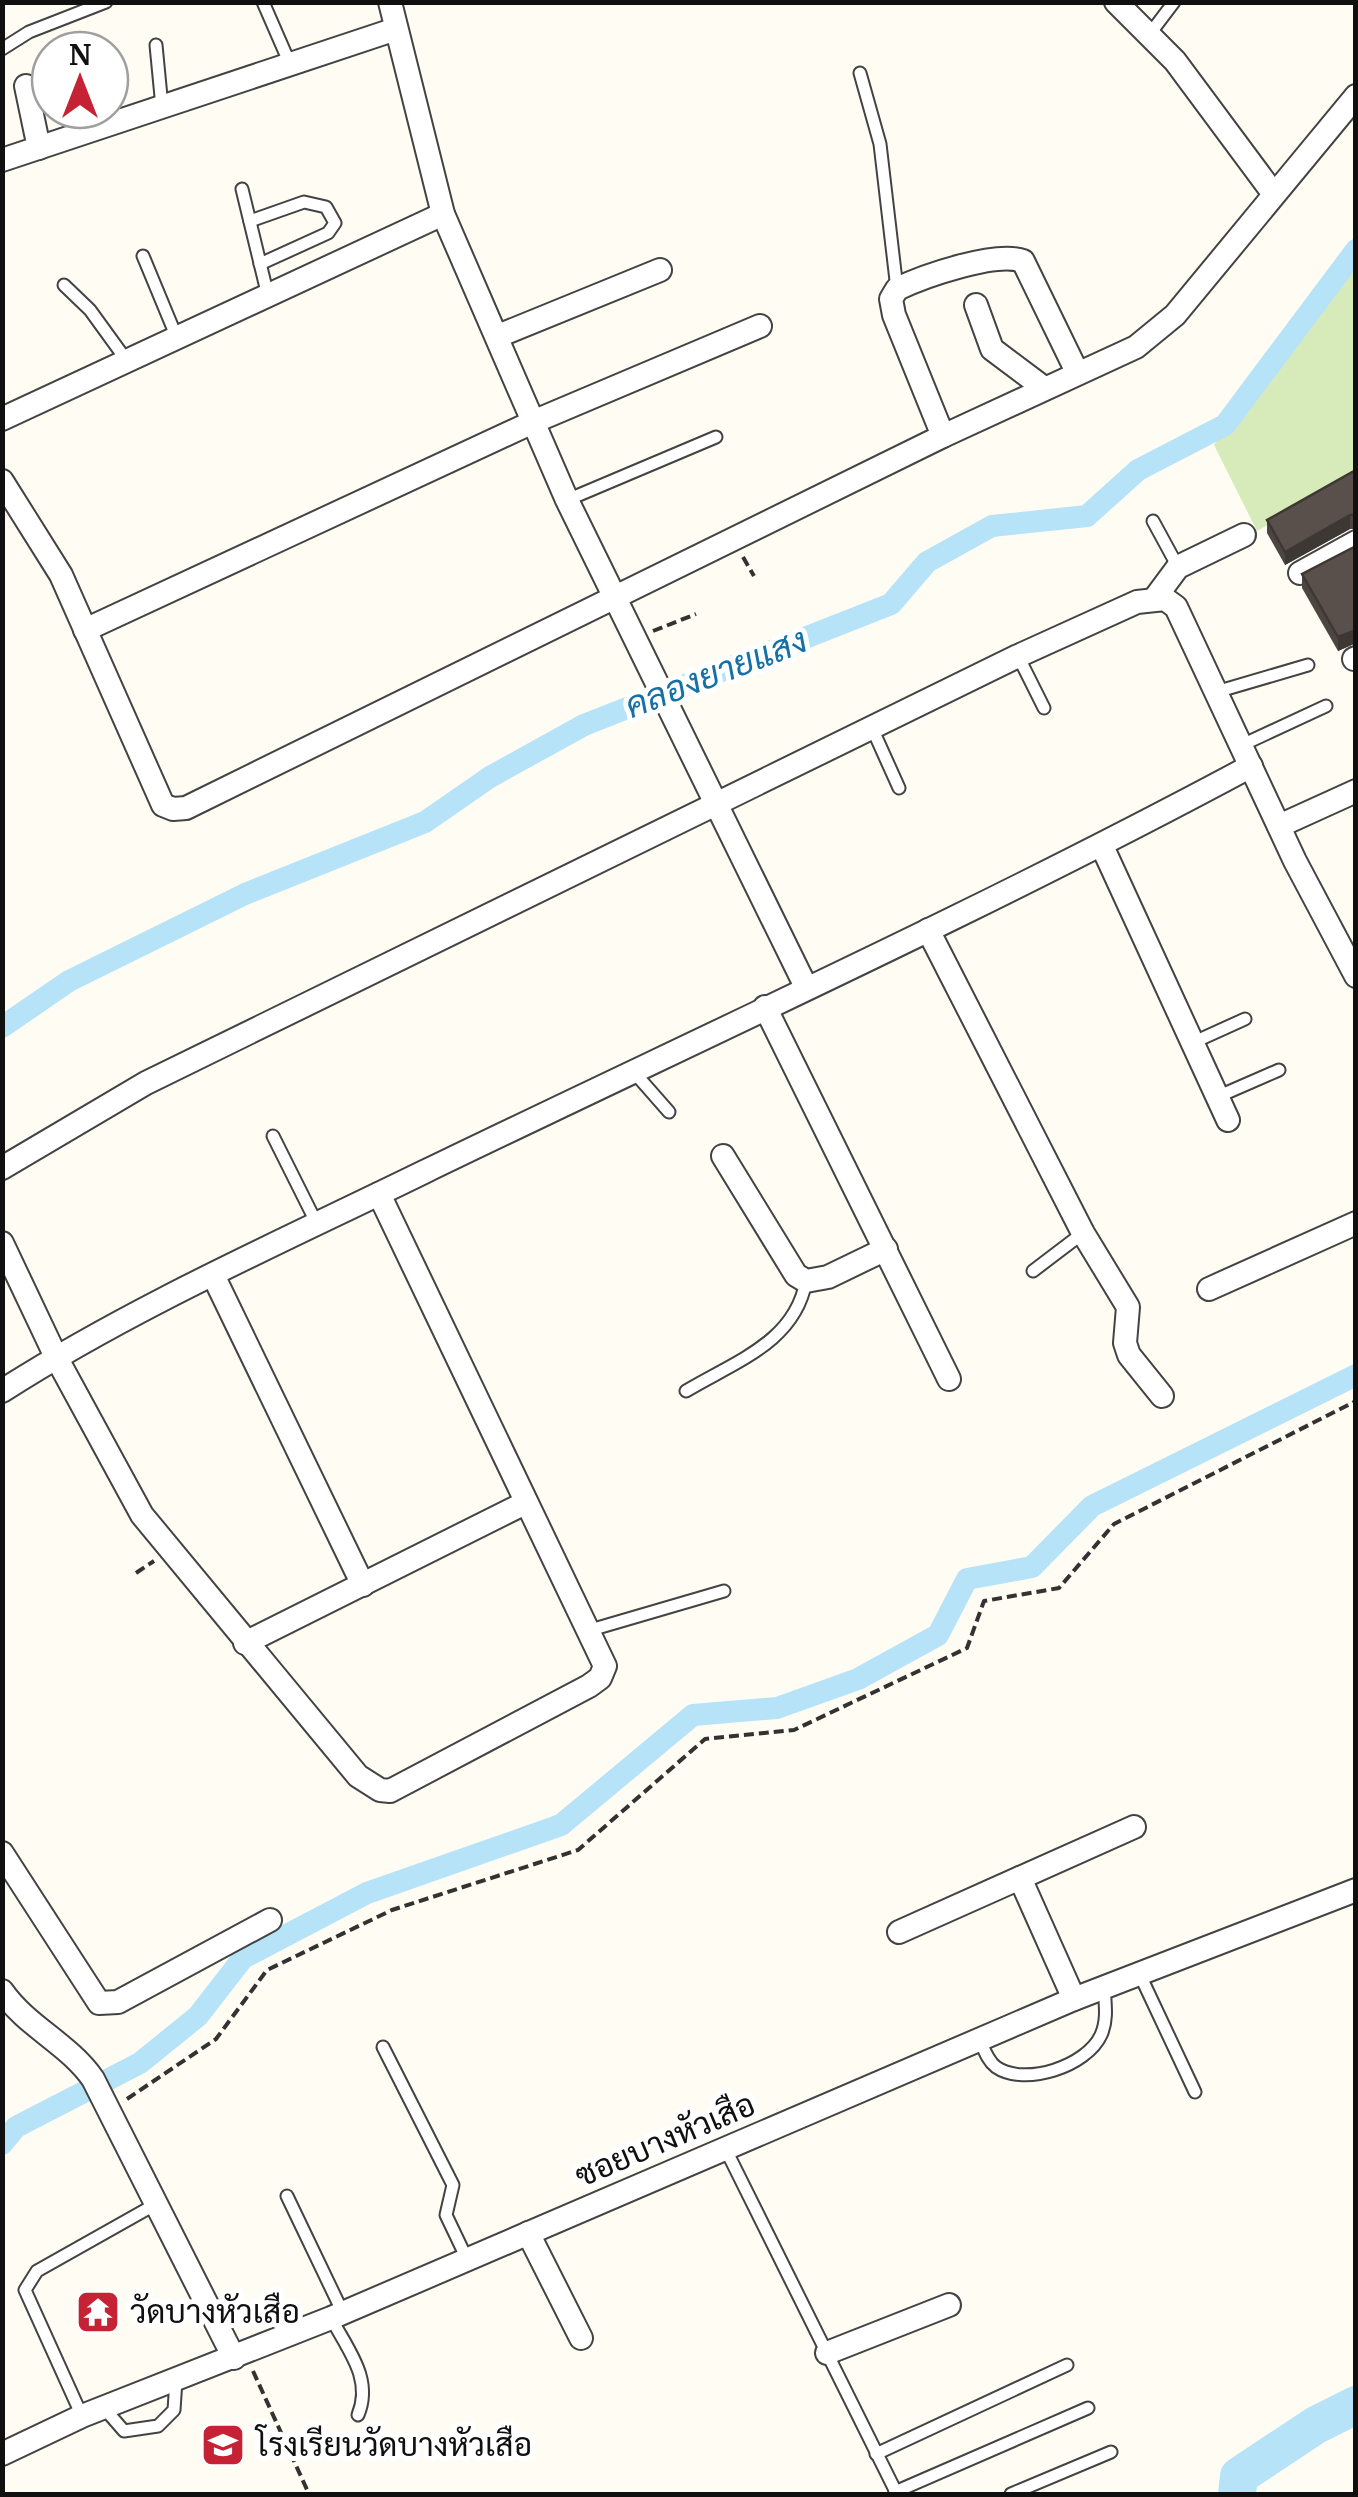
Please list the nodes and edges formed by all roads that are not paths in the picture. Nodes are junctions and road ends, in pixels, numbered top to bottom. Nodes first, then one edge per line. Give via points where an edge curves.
1 (106, 2) edge
2 (263, 2) edge
3 (390, 2) edge
4 (1116, 2) edge
5 (1174, 2) edge
6 (396, 29) junction
7 (1149, 35) junction
8 (156, 46) dead end
9 (2, 49) edge
10 (290, 64) junction
11 (860, 73) dead end
12 (26, 86) dead end
13 (1356, 96) edge
14 (162, 106) junction
15 (39, 148) junction
16 (2, 160) edge
17 (242, 189) dead end
18 (1272, 193) junction
19 (443, 214) junction
20 (250, 221) junction
21 (143, 256) dead end
22 (260, 264) junction
23 (660, 270) dead end
24 (64, 285) dead end
25 (897, 289) junction
26 (268, 296) junction
27 (976, 305) dead end
28 (760, 326) dead end
29 (498, 336) junction
30 (177, 338) junction
31 (127, 361) junction
32 (1077, 372) junction
33 (1044, 388) junction
34 (2, 419) edge
35 (533, 422) junction
36 (944, 436) junction
37 (716, 437) dead end
38 (2, 481) edge
39 (567, 500) junction
40 (1153, 521) dead end
41 (1244, 535) dead end
42 (1356, 542) edge
43 (1178, 567) junction
44 (1300, 573) edge
45 (616, 598) junction
46 (1155, 598) junction
47 (85, 630) junction
48 (1018, 656) junction
49 (1308, 665) dead end
50 (1216, 692) junction
51 (1326, 706) dead end
52 (1044, 708) dead end
53 (872, 728) junction
54 (1246, 755) junction
55 (899, 788) dead end
56 (1356, 790) edge
57 (715, 805) junction
58 (1279, 826) junction
59 (1102, 846) junction
60 (928, 930) junction
61 (1356, 976) edge
62 (806, 988) junction
63 (765, 1006) junction
64 (1245, 1019) dead end
65 (1192, 1043) junction
66 (1279, 1070) dead end
67 (632, 1071) junction
68 (1218, 1097) junction
69 (670, 1112) dead end
70 (1228, 1120) dead end
71 (273, 1136) dead end
72 (722, 1156) dead end
73 (2, 1168) edge
74 (378, 1194) junction
75 (1356, 1223) edge
76 (317, 1224) junction
77 (1084, 1233) junction
78 (2, 1242) edge
79 (886, 1249) junction
80 (1033, 1271) dead end
81 (213, 1275) junction
82 (806, 1281) junction
83 (1209, 1289) dead end
84 (56, 1356) junction
85 (949, 1379) dead end
86 (2, 1391) edge
87 (686, 1391) dead end
88 (1162, 1396) dead end
89 (525, 1503) junction
90 (363, 1585) junction
91 (724, 1591) dead end
92 (587, 1632) junction
93 (245, 1643) junction
94 (1134, 1826) dead end
95 (2, 1853) edge
96 (1020, 1878) junction
97 (1356, 1890) edge
98 (270, 1920) dead end
99 (899, 1932) dead end
100 (1140, 1974) junction
101 (1104, 1987) junction
102 (2, 1991) edge
103 (1074, 1999) junction
104 (10, 2019) edge
105 (980, 2040) junction
106 (382, 2047) dead end
107 (1196, 2092) dead end
108 (726, 2150) junction
109 (287, 2196) dead end
110 (156, 2204) junction
111 (528, 2233) junction
112 (467, 2259) junction
113 (949, 2305) dead end
114 (337, 2316) junction
115 (581, 2338) dead end
116 (827, 2353) junction
117 (239, 2356) junction
118 (1066, 2365) dead end
119 (176, 2380) junction
120 (1088, 2408) dead end
121 (93, 2412) junction
122 (358, 2415) dead end
123 (1111, 2452) dead end
124 (2, 2454) edge
125 (876, 2454) junction
126 (896, 2493) edge
127 (1011, 2494) edge

1 - 9 lane
2 - 10 lane
3 - 6 street
4 - 7 street
5 - 7 lane
6 - 10 street
6 - 19 street
7 - 18 street
8 - 14 lane
10 - 14 street
11 - 25 lane via 880,144
12 - 15 street
13 - 18 street
14 - 15 street
15 - 16 street
17 - 20 lane
18 - 32 street via 1157,334
19 - 26 street
19 - 29 street
20 - 22 lane
20 - 22 lane via 304,202 326,207 334,223 328,233
21 - 30 lane
22 - 26 lane
23 - 29 street
24 - 31 lane
25 - 32 street via 992,260 1023,261
25 - 36 street via 894,315
26 - 30 street
27 - 33 street via 992,349
28 - 35 street
29 - 35 street
30 - 31 street
31 - 34 street
32 - 33 street
33 - 36 street
35 - 39 street
35 - 47 street
36 - 45 street
37 - 39 lane
38 - 47 street via 61,575
39 - 45 street
40 - 43 lane
41 - 43 street
42 - 44 street
43 - 46 street
45 - 47 street via 173,810 164,804
45 - 57 street
46 - 48 street
46 - 50 street via 1176,607
48 - 52 lane
48 - 53 street
49 - 50 lane
50 - 54 street
51 - 54 lane
53 - 55 lane
53 - 57 street
54 - 58 street
54 - 59 street
56 - 58 street
57 - 62 street
57 - 73 street via 146,1083
58 - 61 street
59 - 60 street
59 - 65 street
60 - 62 street
60 - 77 street
62 - 63 street
63 - 67 street
63 - 79 street
64 - 65 lane
65 - 68 street
66 - 68 lane
67 - 69 lane
67 - 74 street
68 - 70 street
71 - 76 lane
72 - 82 street
74 - 76 street
74 - 89 street
75 - 83 street
76 - 81 street
77 - 80 lane
77 - 88 street via 1128,1308 1129,1355
78 - 84 street
79 - 82 street
79 - 85 street
81 - 84 street
81 - 90 street
82 - 87 lane via 801,1307 780,1334
84 - 86 street
84 - 93 street via 142,1515
89 - 90 street
89 - 92 street
90 - 93 street
91 - 92 lane
92 - 93 street via 604,1666 600,1678 390,1790 358,1776
94 - 96 street
95 - 98 street via 99,2003 118,2002
96 - 99 street
96 - 103 street
97 - 100 street, ซอยบางหัวเสือ
100 - 101 street, ซอยบางหัวเสือ
100 - 107 lane
101 - 103 street, ซอยบางหัวเสือ
101 - 105 lane via 1100,2038 1089,2052 1045,2073 1000,2070
102 - 104 street
103 - 105 street, ซอยบางหัวเสือ
104 - 110 street via 82,2064 94,2079
105 - 108 street, ซอยบางหัวเสือ
106 - 112 lane via 453,2185 446,2215
108 - 111 street, ซอยบางหัวเสือ
108 - 116 lane
109 - 114 lane
110 - 117 street
110 - 121 lane via 37,2270 25,2290
111 - 112 street, ซอยบางหัวเสือ
111 - 115 street
112 - 114 street, ซอยบางหัวเสือ
113 - 116 street
114 - 117 street, ซอยบางหัวเสือ
114 - 122 lane via 364,2380
116 - 125 lane
117 - 119 street, ซอยบางหัวเสือ
118 - 125 lane
119 - 121 street, ซอยบางหัวเสือ
119 - 121 lane via 174,2410 158,2426 124,2431
120 - 126 lane
121 - 124 street, ซอยบางหัวเสือ
123 - 127 lane
125 - 126 lane

